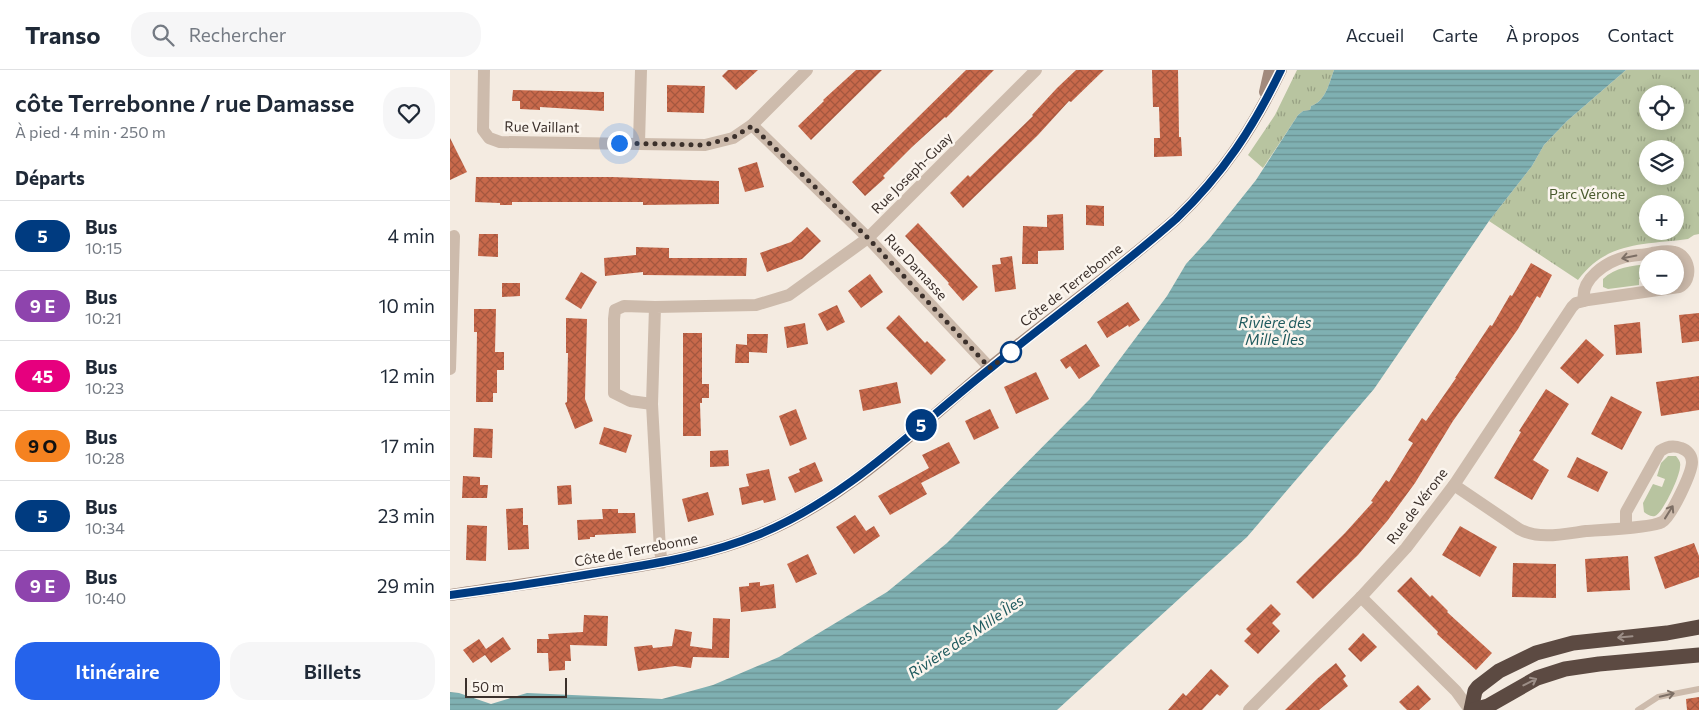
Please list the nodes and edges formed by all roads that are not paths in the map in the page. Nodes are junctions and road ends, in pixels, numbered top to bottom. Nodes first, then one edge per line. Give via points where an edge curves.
1 (484, 70) edge
2 (641, 70) edge
3 (807, 70) edge
4 (1036, 70) edge
5 (1270, 70) edge
6 (1281, 70) edge
7 (1262, 106) junction
8 (752, 126) junction
9 (639, 143) junction
10 (454, 236) dead end
11 (868, 238) junction
12 (1584, 301) junction
13 (655, 307) junction
14 (990, 368) junction
15 (450, 369) edge
16 (652, 404) junction
17 (1454, 486) junction
18 (1626, 527) junction
19 (662, 563) junction
20 (450, 595) edge
21 (1361, 597) junction
22 (1699, 626) edge
23 (1699, 655) edge
24 (1699, 689) edge
25 (1249, 710) edge
26 (1471, 710) edge
27 (1638, 710) edge

1 - 9 street, Rue Vaillant via 483,130 489,138 500,142
2 - 9 street
3 - 8 street, Rue Vaillant
4 - 11 street, Rue Joseph-Guay
5 - 7 main road, Côte de Terrebonne
6 - 7 main road, Côte de Terrebonne
7 - 14 main road, Côte de Terrebonne via 1229,162 1176,219
8 - 9 street, Rue Vaillant via 732,138 704,145
8 - 11 street, Rue Damasse
10 - 15 street
11 - 13 street, Rue Joseph-Guay via 789,296 756,305
11 - 14 street, Rue Damasse
12 -> 12 street via 1679,287 1688,278 1686,261 1680,254 1669,251 1611,262 1592,276 1585,286
12 - 17 street, Rue de Vérone via 1576,303 1568,312
13 - 16 street
13 - 16 street, Rue Joseph-Guay via 624,306 615,310 614,319 614,393 630,401
14 - 19 main road, Côte de Terrebonne via 864,473 817,506 733,544
16 - 19 street
17 - 18 street via 1530,534
17 - 21 street, Rue de Vérone via 1406,548
18 -> 18 street via 1659,523 1667,517 1691,467 1692,457 1687,450 1673,446 1660,450 1626,512
19 - 20 main road, Côte de Terrebonne
21 - 25 street, Rue de Vérone
21 - 26 street via 1456,691
22 -> 26 highway via 1668,633 1573,643 1536,653 1499,671 1478,687
26 -> 23 highway via 1488,706 1537,678 1565,669
27 -> 24 lane via 1658,697

